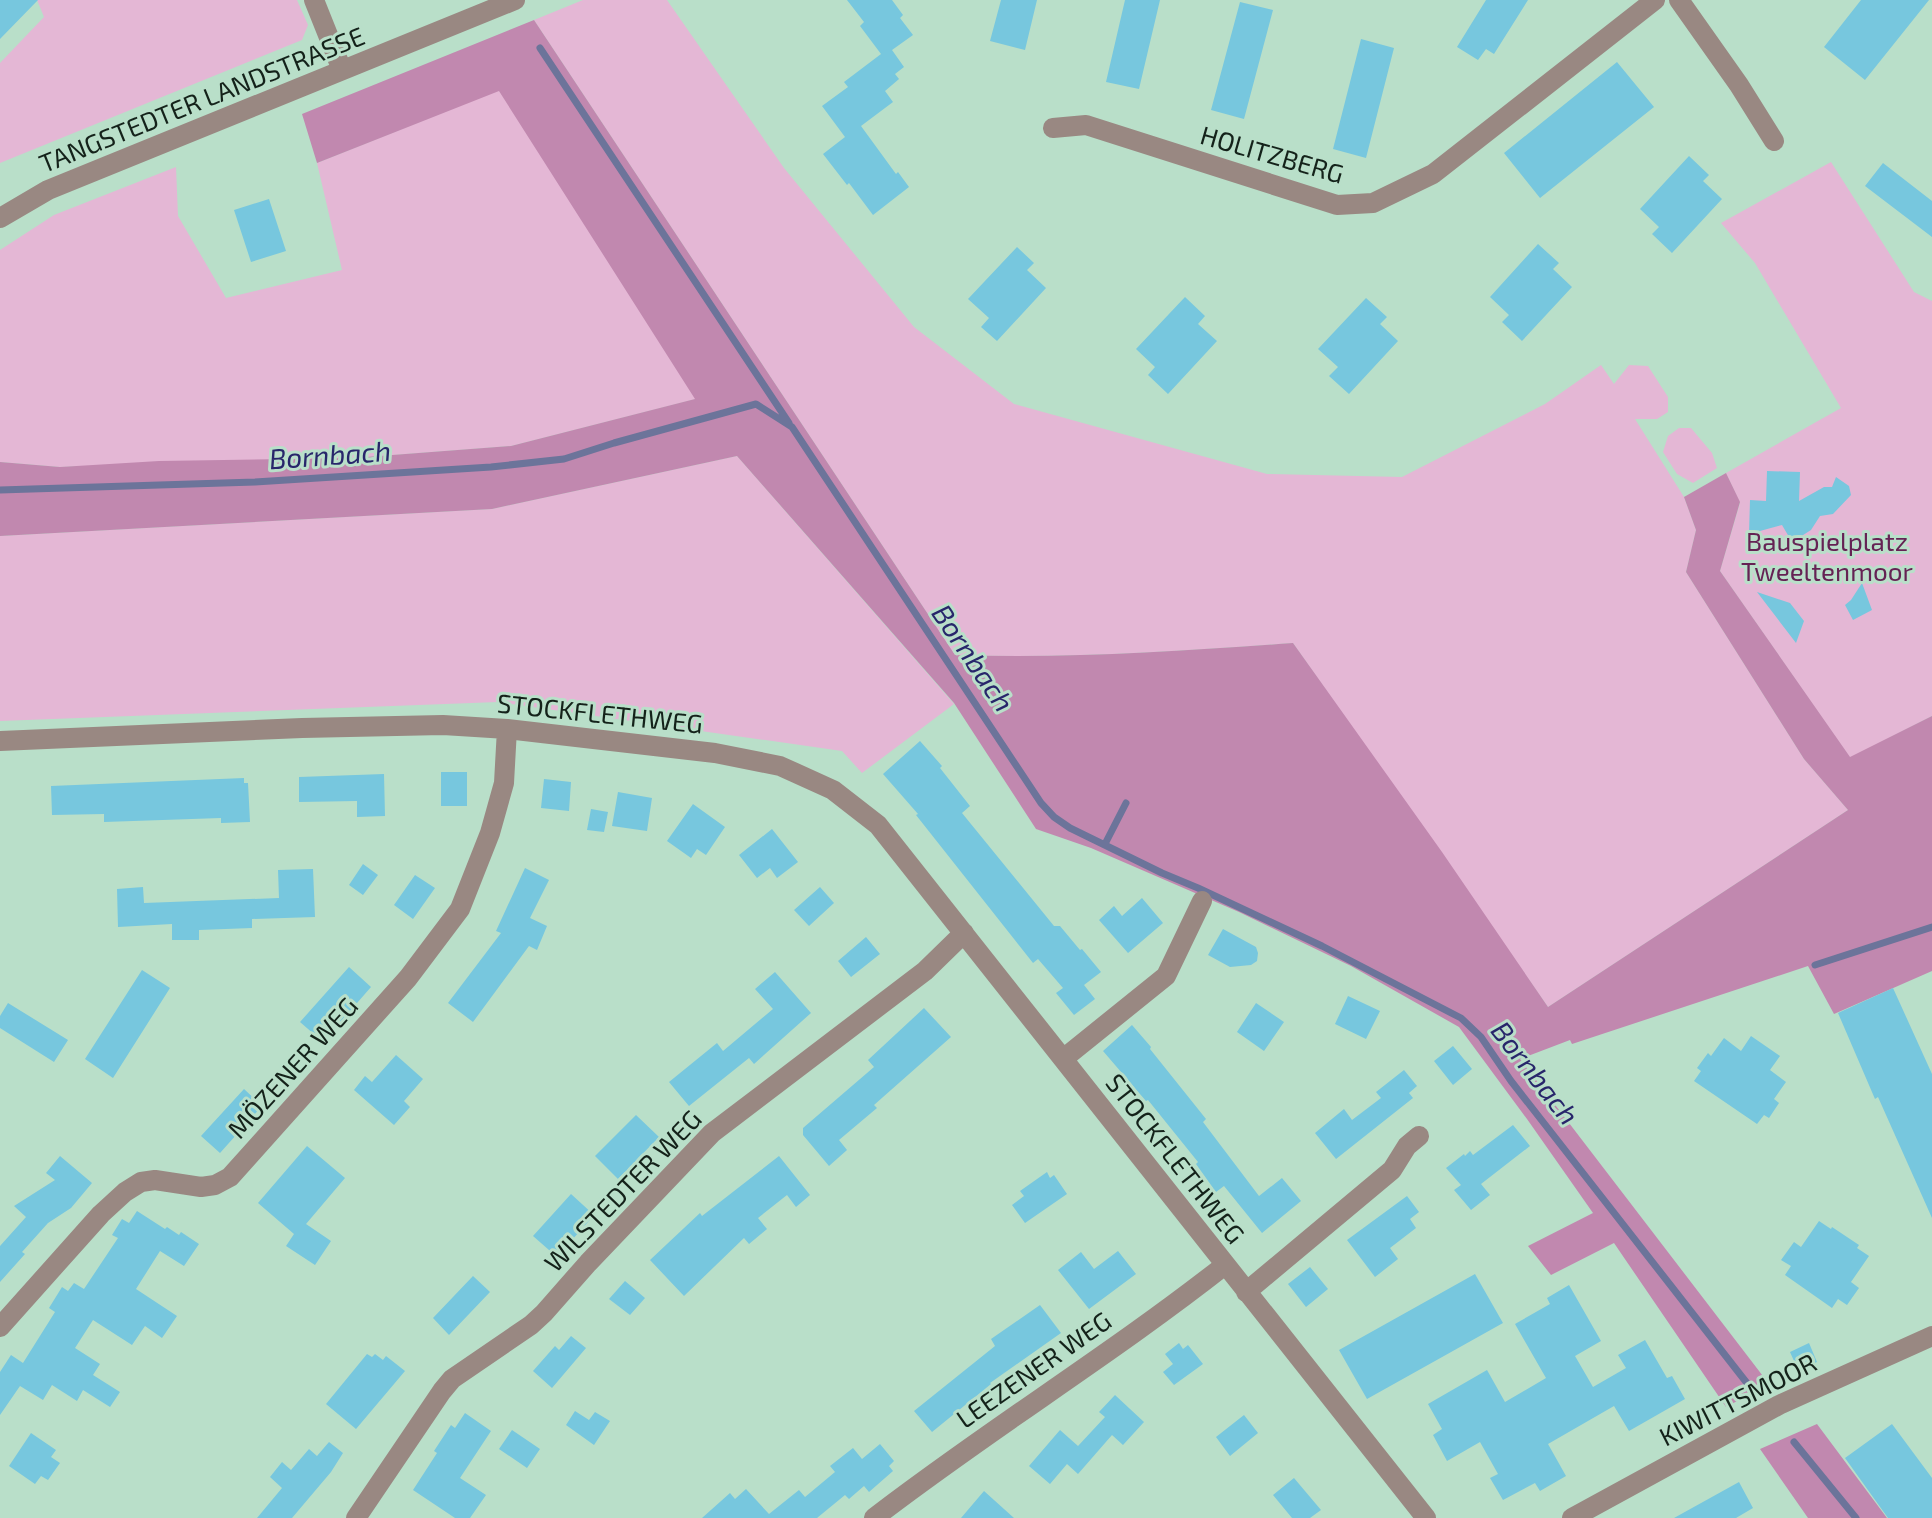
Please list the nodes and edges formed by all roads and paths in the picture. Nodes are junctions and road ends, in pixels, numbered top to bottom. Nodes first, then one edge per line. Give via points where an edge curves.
1 (314, 0) edge
2 (515, 0) edge
3 (1655, 0) edge
4 (1679, 0) edge
5 (342, 70) junction
6 (1053, 128) dead end
7 (1774, 141) dead end
8 (0, 218) edge
9 (507, 729) junction
10 (0, 741) edge
11 (1202, 901) dead end
12 (964, 933) junction
13 (1063, 1059) junction
14 (1419, 1136) dead end
15 (1225, 1265) junction
16 (1246, 1292) junction
17 (0, 1327) edge
18 (1932, 1336) edge
19 (356, 1518) edge
20 (874, 1518) edge
21 (1426, 1518) edge
22 (1572, 1518) edge

1 - 5 street
2 - 5 street, TANGSTEDTER LANDSTRASSE
3 - 6 street, HOLITZBERG via 1433,174 1373,203 1337,205 1086,125
4 - 7 street
5 - 8 street, TANGSTEDTER LANDSTRASSE via 48,190
9 - 10 street, STOCKFLETHWEG via 302,728
9 - 12 street, STOCKFLETHWEG via 715,753 780,766 806,777 833,790 878,825
9 - 17 street, MÖZENER WEG via 504,783 460,909 408,978 230,1177 201,1187 141,1182 125,1192
11 - 13 street via 1166,976
12 - 13 street, STOCKFLETHWEG
12 - 19 street, WILSTEDTER WEG via 925,971 712,1133 544,1313 452,1379
13 - 15 street, STOCKFLETHWEG
14 - 16 street via 1392,1170
15 - 16 street, STOCKFLETHWEG
15 - 20 street, LEEZENER WEG
16 - 21 street, STOCKFLETHWEG
18 - 22 street, KIWITTSMOOR via 1779,1405

